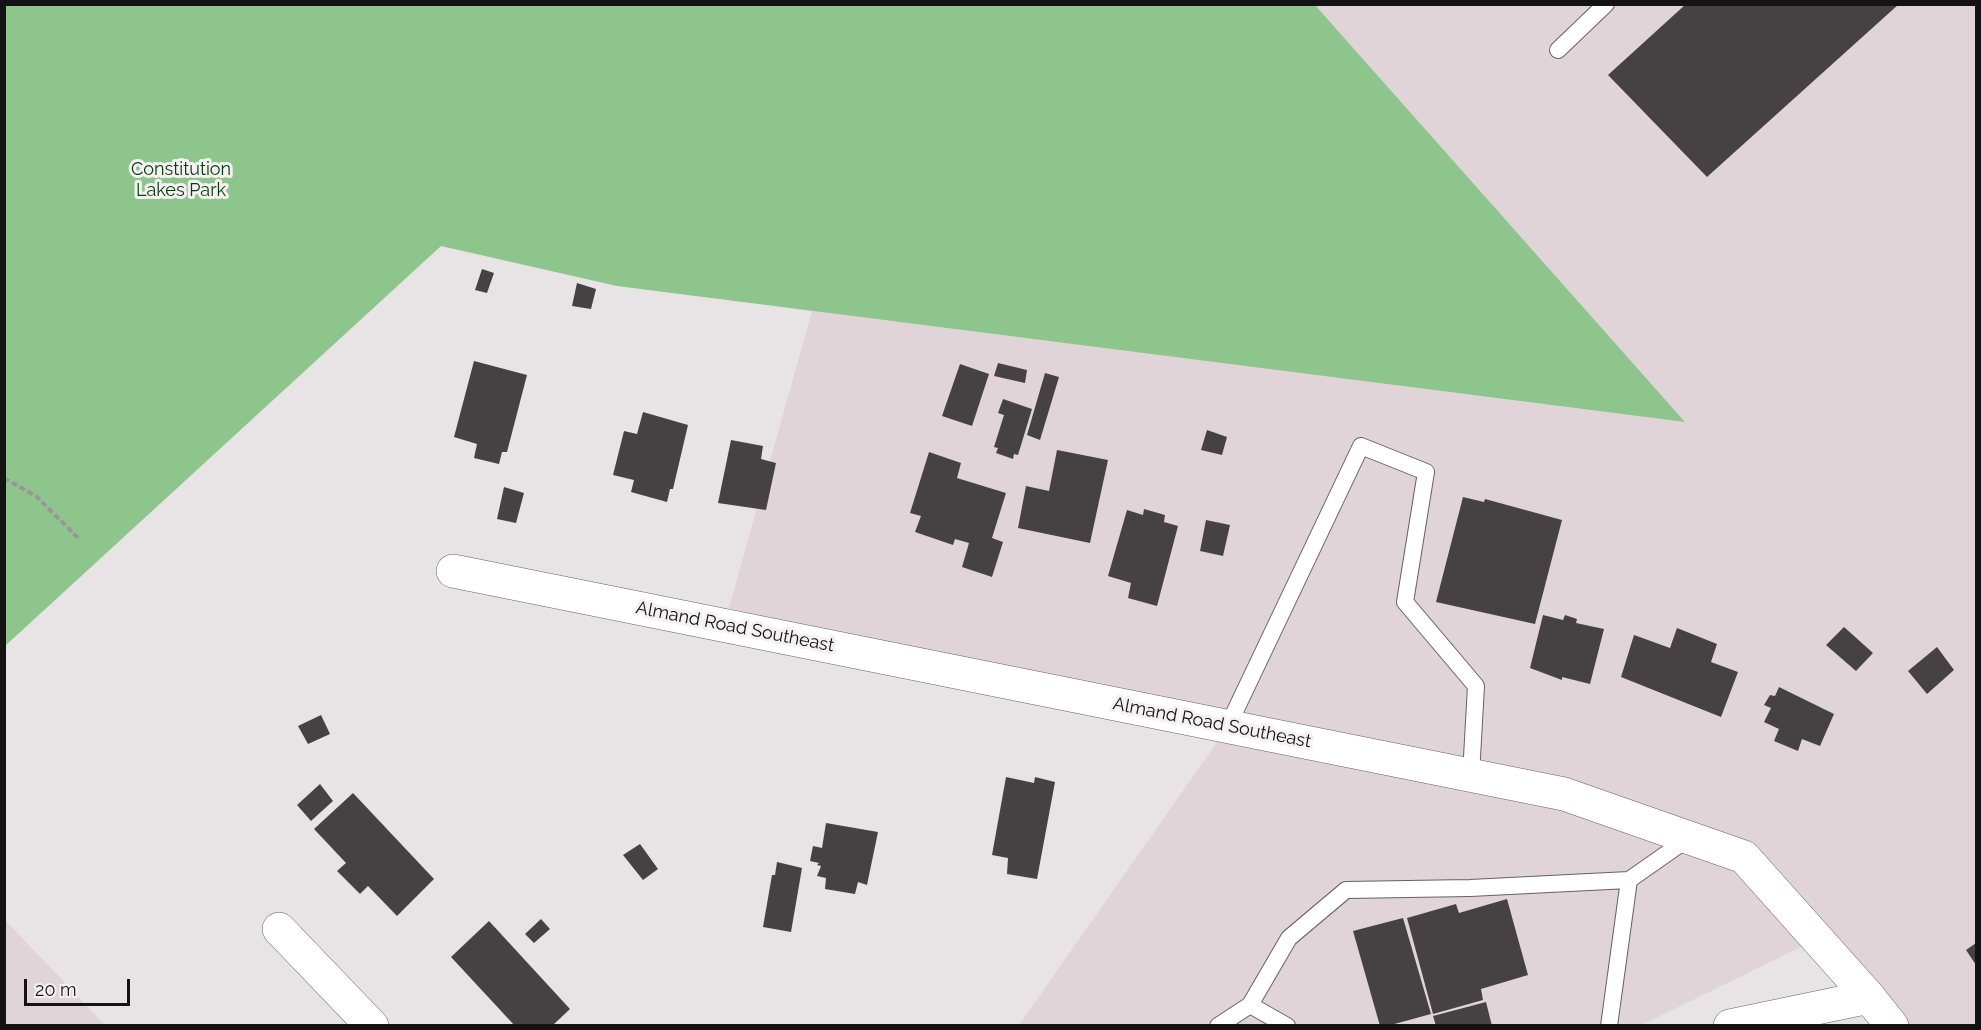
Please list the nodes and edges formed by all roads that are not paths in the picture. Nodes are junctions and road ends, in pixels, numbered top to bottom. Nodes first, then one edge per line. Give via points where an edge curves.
1 (1606, 4) edge
2 (1558, 50) dead end
3 (453, 571) dead end
4 (1228, 726) junction
5 (1471, 775) junction
6 (1689, 838) junction
7 (1629, 880) junction
8 (279, 929) dead end
9 (1869, 997) junction
10 (1250, 1005) junction
11 (372, 1026) edge
12 (1218, 1026) edge
13 (1287, 1026) edge
14 (1609, 1026) edge
15 (1730, 1026) edge
16 (1892, 1026) edge

1 - 2 lane
3 - 4 street, Almand Road Southeast
4 - 5 street, Almand Road Southeast
4 - 5 lane via 1361,446 1426,472 1405,602 1476,686
5 - 6 street, Almand Road Southeast via 1564,794
6 - 7 lane
6 - 9 street, Almand Road Southeast via 1744,857
7 - 10 lane via 1346,890 1289,938
7 - 14 lane
8 - 11 street
9 - 15 street
9 - 16 street, Almand Road Southeast
10 - 12 lane
10 - 13 lane

